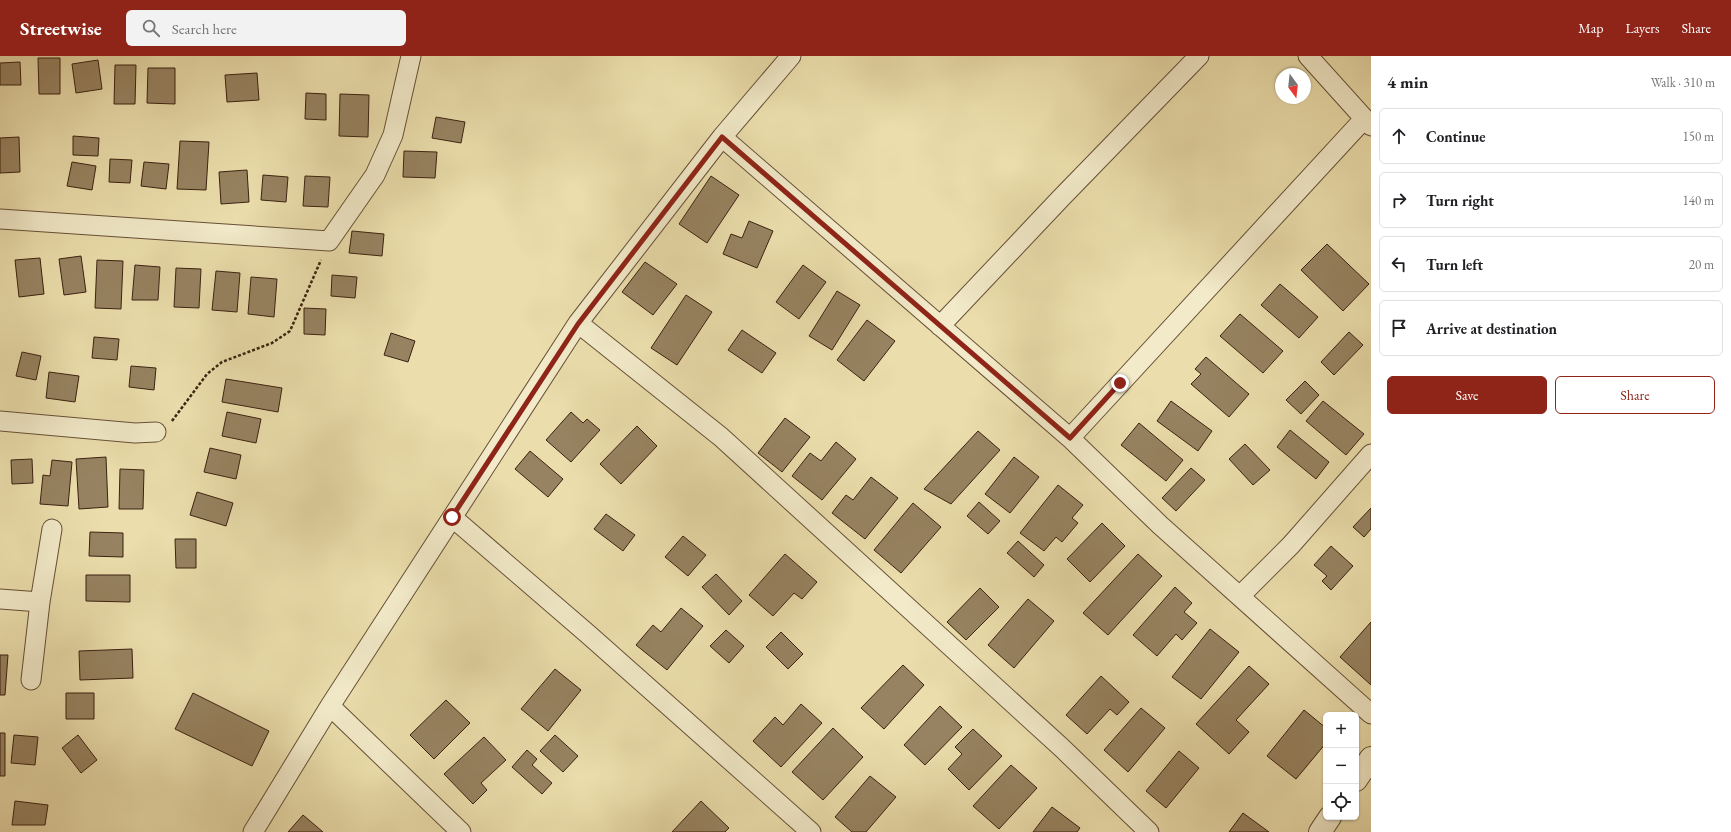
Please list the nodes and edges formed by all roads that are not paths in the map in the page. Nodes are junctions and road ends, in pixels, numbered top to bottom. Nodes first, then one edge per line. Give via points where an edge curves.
1 (411, 56) edge
2 (791, 56) edge
3 (1199, 56) edge
4 (1308, 56) edge
5 (1367, 122) edge
6 (722, 137) junction
7 (0, 219) edge
8 (578, 324) junction
9 (940, 326) junction
10 (0, 421) edge
11 (156, 432) road end
12 (1070, 438) junction
13 (1371, 454) edge
14 (452, 517) junction
15 (52, 529) dead end
16 (1240, 596) junction
17 (0, 599) edge
18 (40, 602) junction
19 (31, 680) dead end
20 (330, 706) junction
21 (1371, 714) edge
22 (1371, 758) edge
23 (1359, 776) edge
24 (1328, 820) edge
25 (253, 832) edge
26 (461, 832) edge
27 (811, 832) edge
28 (1149, 832) edge
29 (1320, 832) edge

1 - 7 street via 392,135 375,175 329,241
2 - 6 street
3 - 9 street
4 - 5 street
5 - 12 street
6 - 8 street
6 - 9 street
8 - 14 street
8 - 28 street via 721,437 1062,748
9 - 12 street
10 - 11 street via 134,433
12 - 16 street via 1160,525
13 - 16 street via 1291,545
14 - 20 street
14 - 27 street
15 - 18 street
16 - 21 street
17 - 18 street
18 - 19 street
20 - 25 street
20 - 26 street
22 - 23 street
24 - 29 street

